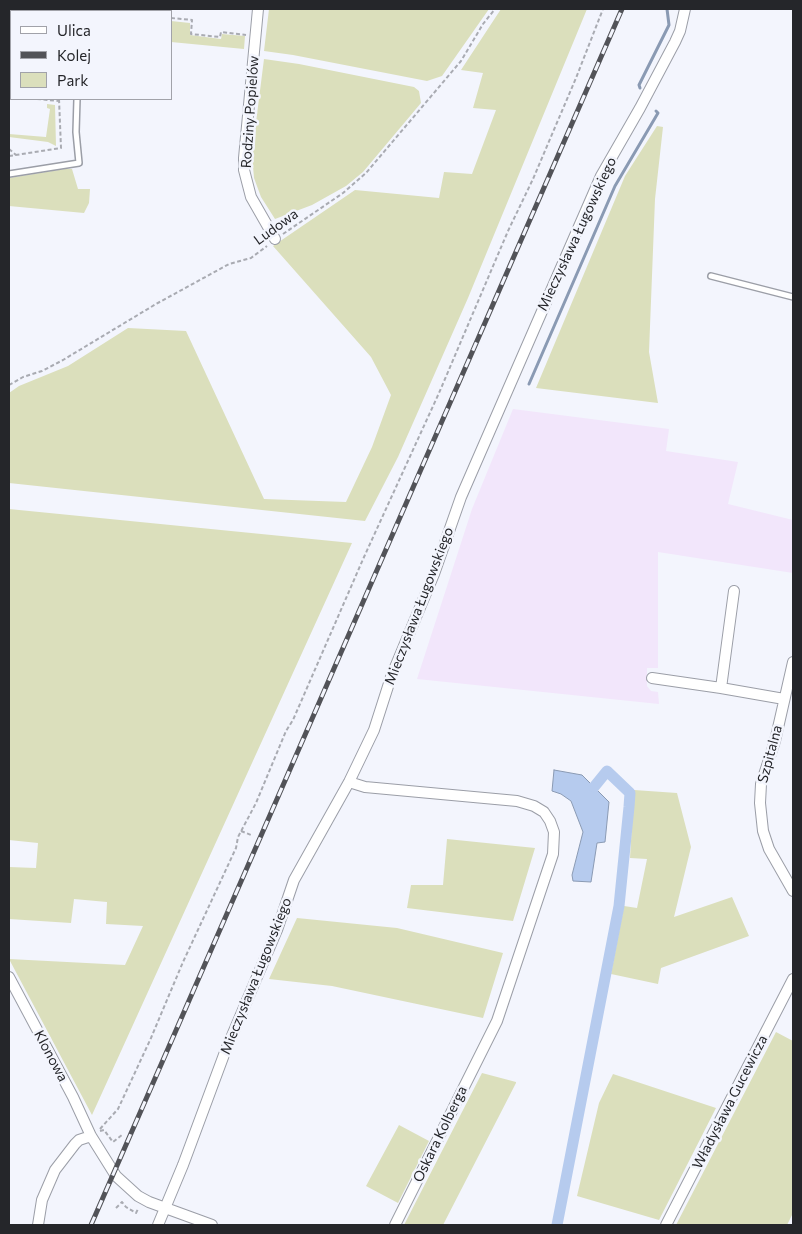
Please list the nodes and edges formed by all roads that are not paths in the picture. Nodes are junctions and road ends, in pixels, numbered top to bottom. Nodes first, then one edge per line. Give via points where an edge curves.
1 (258, 9) edge
2 (685, 9) edge
3 (76, 100) edge
4 (9, 174) edge
5 (275, 239) road end
6 (711, 276) dead end
7 (793, 297) edge
8 (734, 591) dead end
9 (793, 662) edge
10 (652, 678) dead end
11 (721, 688) junction
12 (784, 699) junction
13 (349, 782) junction
14 (793, 891) edge
15 (9, 977) edge
16 (793, 979) edge
17 (91, 1136) junction
18 (164, 1209) junction
19 (38, 1225) edge
20 (158, 1225) edge
21 (212, 1225) edge
22 (395, 1225) edge
23 (666, 1225) edge

1 - 5 street, Rodziny Popielów via 244,170 251,197
2 - 13 street, Mieczysława Ługowskiego via 675,42 600,176 504,396 461,496 434,574 391,677 374,730
3 - 4 lane via 79,163
6 - 7 lane
8 - 11 street
9 - 12 street, Szpitalna
10 - 11 street
11 - 12 street
12 - 14 street, Szpitalna via 761,784 760,814 769,849
13 - 18 street, Mieczysława Ługowskiego via 294,880 277,930
13 - 22 street, Oskara Kolberga via 365,787 517,801 544,812 554,832 553,854 497,1020
15 - 17 street, Klonowa
16 - 23 street, Władysława Gucewicza
17 - 18 street, Klonowa via 116,1176 138,1196
17 - 19 street via 79,1140 55,1170 42,1200
18 - 20 street, Mieczysława Ługowskiego
18 - 21 street, Klonowa

